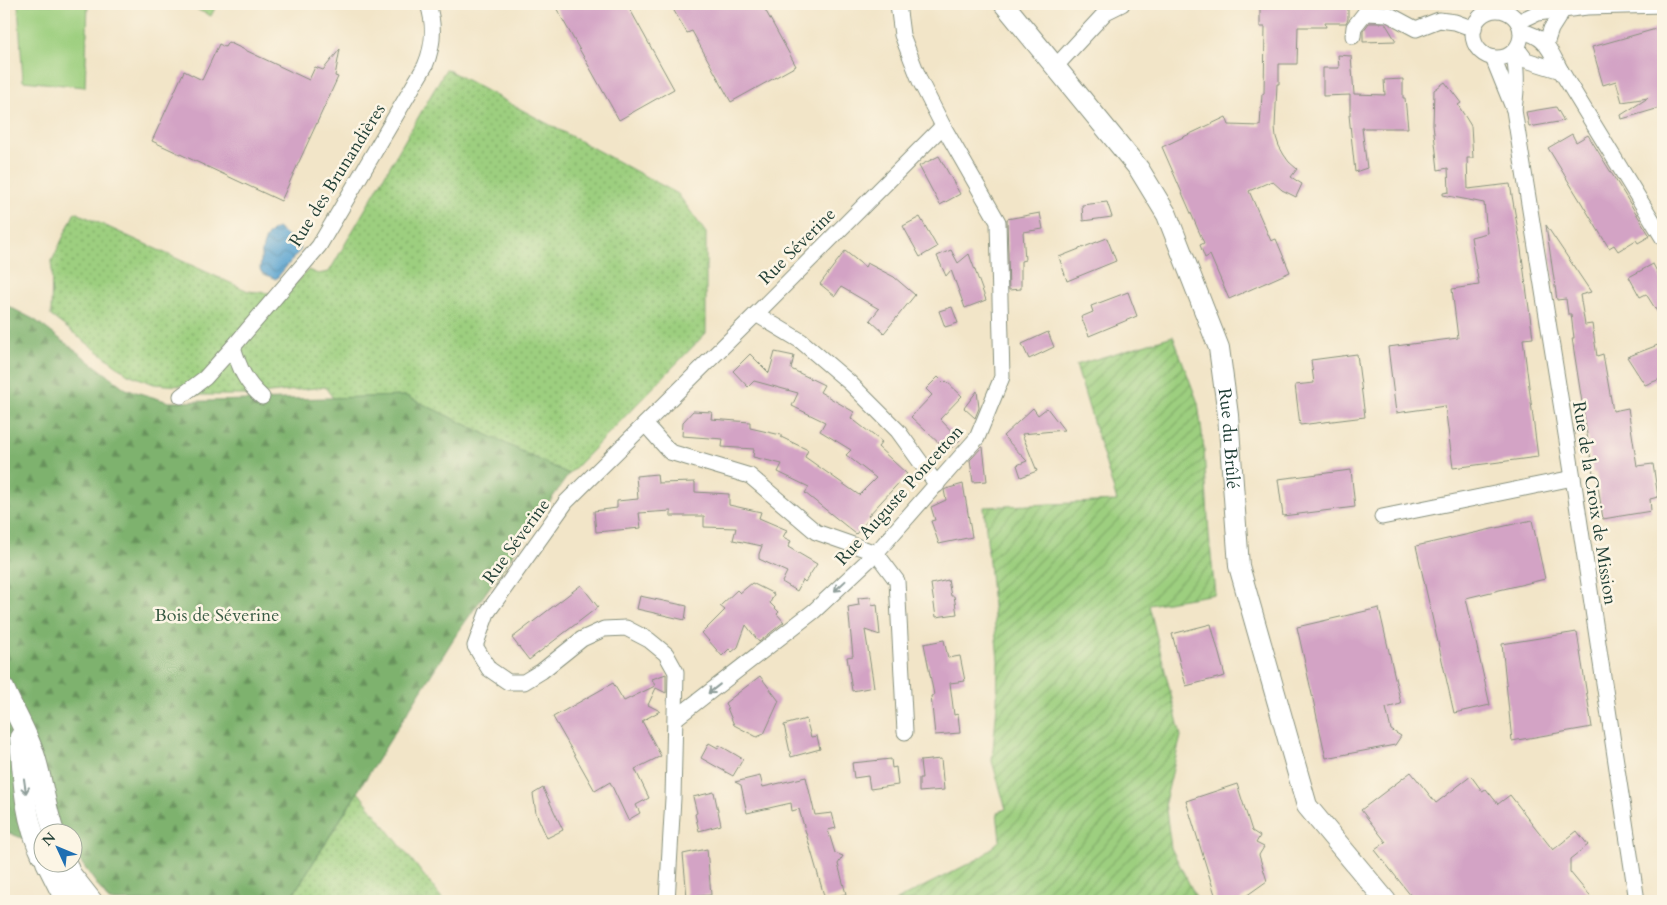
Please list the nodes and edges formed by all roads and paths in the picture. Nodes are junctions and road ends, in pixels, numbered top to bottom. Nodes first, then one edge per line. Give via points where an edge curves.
1 (428, 4) edge
2 (898, 4) edge
3 (1004, 4) edge
4 (1122, 4) edge
5 (1663, 5) edge
6 (1494, 7) edge
7 (1365, 9) edge
8 (1562, 10) junction
9 (1520, 26) junction
10 (1474, 29) junction
11 (1353, 36) dead end
12 (1546, 44) junction
13 (1515, 50) junction
14 (1493, 58) junction
15 (1539, 64) junction
16 (1056, 66) junction
17 (1561, 71) junction
18 (1517, 84) junction
19 (1514, 110) junction
20 (943, 126) junction
21 (1663, 238) edge
22 (756, 314) junction
23 (233, 347) junction
24 (181, 396) dead end
25 (262, 397) dead end
26 (645, 424) junction
27 (1572, 478) junction
28 (937, 485) junction
29 (1382, 517) dead end
30 (876, 553) junction
31 (4, 688) edge
32 (676, 718) junction
33 (18, 720) junction
34 (906, 732) dead end
35 (51, 822) edge
36 (32, 828) edge
37 (51, 872) edge
38 (70, 872) edge
39 (68, 901) edge
40 (92, 901) edge
41 (667, 901) edge
42 (1386, 901) edge
43 (1637, 901) edge

1 - 23 street, Rue des Brunandières via 434,33 425,66 319,246
2 - 20 street, Rue Auguste Poncetton via 902,36
3 - 16 main road, Rue du Brûlé
4 - 16 street via 1106,12
5 - 8 street
6 - 9 street via 1510,14
6 - 10 street via 1478,20
7 - 10 street via 1388,14 1416,29 1439,20
7 - 11 street via 1354,27
8 - 9 street via 1537,13
8 - 12 street via 1550,29
9 - 12 street
9 - 13 street via 1521,40
10 - 14 street via 1478,48
12 - 17 street
13 - 14 street via 1504,57
13 - 15 street via 1526,60
13 - 18 street, Rue de la Croix de Mission
14 - 19 street, Rue de la Croix de Mission
15 - 17 street
15 - 18 street
16 - 42 main road, Rue du Brûlé via 1139,169 1167,215 1219,348 1228,414 1239,566 1307,806
17 - 21 street
18 - 19 street, Rue de la Croix de Mission
19 - 27 street, Rue de la Croix de Mission
20 - 22 street, Rue Séverine
20 - 28 street, Rue Auguste Poncetton via 998,222 1002,377 978,438
22 - 26 street, Rue Séverine
22 - 28 street via 801,341 849,382 898,431
23 - 24 street, Rue des Brunandières via 204,378
23 - 25 street via 242,373 251,388
26 - 30 street via 670,452 750,476 816,532
26 - 32 street, Rue Séverine via 566,502 487,613 475,646 489,669 508,682 524,682 582,639 604,628 626,628 666,654 676,672
27 - 29 street
27 - 43 street, Rue de la Croix de Mission
28 - 30 street, Rue Auguste Poncetton
30 -> 32 street, Rue Auguste Poncetton via 814,611
30 - 34 street via 897,581
31 - 33 main road
32 - 41 street, Rue Séverine
33 - 35 main road via 37,762
33 -> 36 main road
37 - 39 main road
38 - 40 main road

